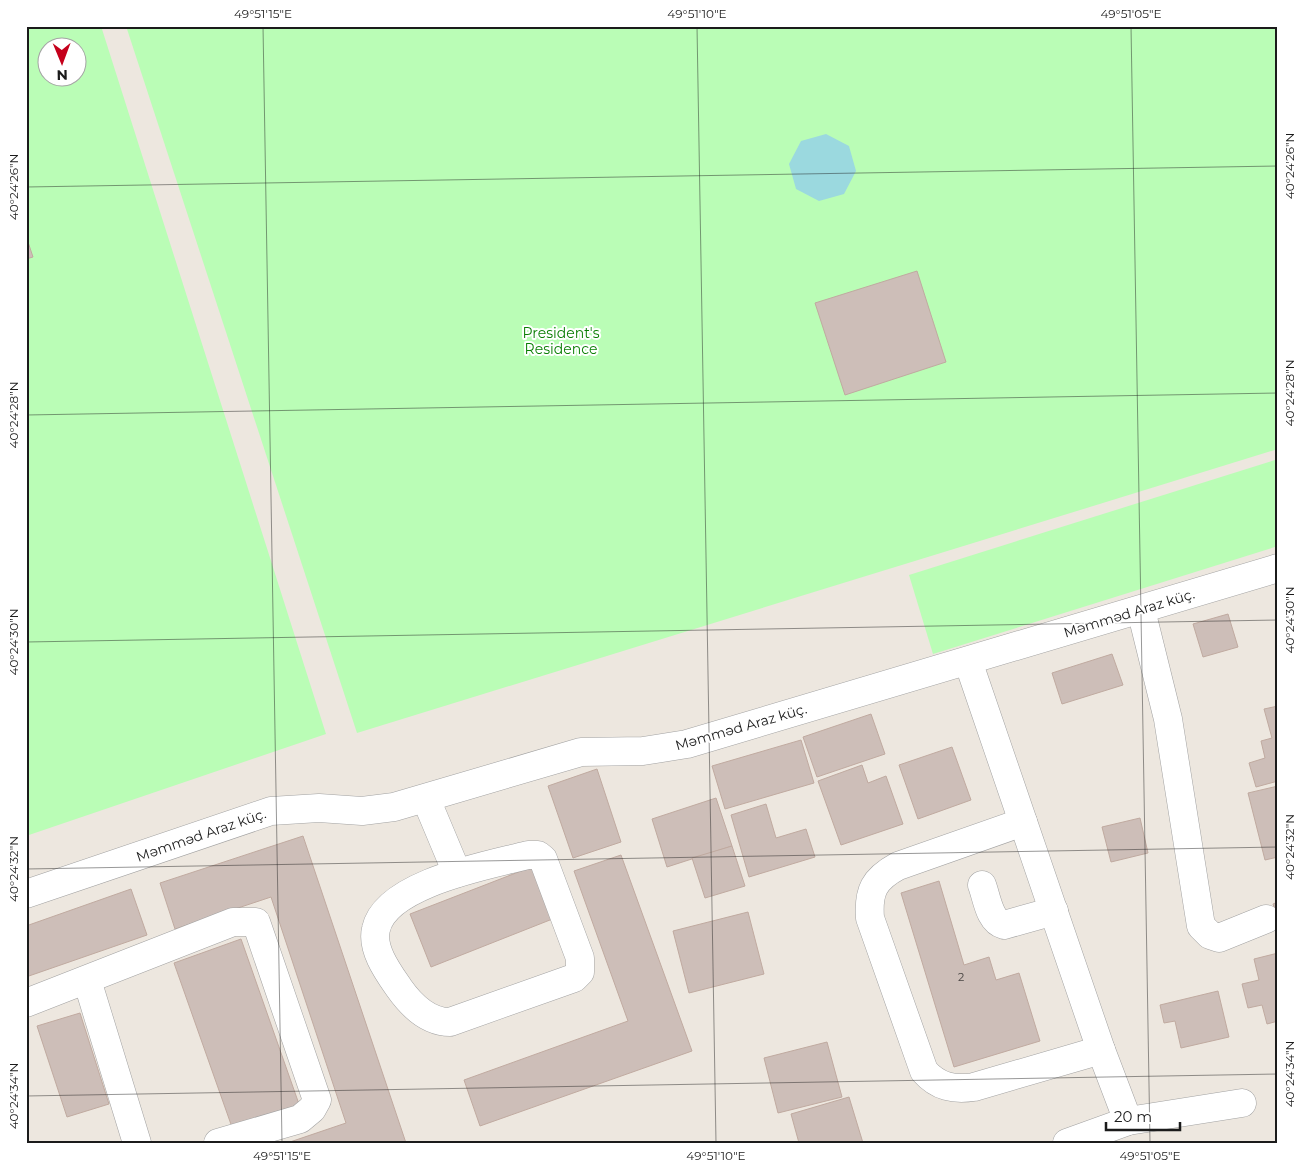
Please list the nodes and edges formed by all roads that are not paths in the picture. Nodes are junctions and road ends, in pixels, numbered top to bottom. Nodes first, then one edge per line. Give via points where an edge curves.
1 (1278, 568) edge
2 (1141, 610) junction
3 (968, 661) junction
4 (426, 799) junction
5 (1023, 822) junction
6 (457, 873) junction
7 (982, 885) dead end
8 (26, 894) edge
9 (1054, 911) junction
10 (1266, 919) dead end
11 (87, 980) junction
12 (26, 1002) edge
13 (1101, 1050) junction
14 (1242, 1103) dead end
15 (1128, 1121) junction
16 (137, 1143) edge
17 (218, 1143) edge
18 (1067, 1143) edge

1 - 2 street, Məmməd Araz küç.
2 - 3 street, Məmməd Araz küç.
2 - 10 street via 1168,719 1201,926 1219,938
3 - 4 street, Məmməd Araz küç. via 687,744 643,751 581,752
3 - 5 street
4 - 6 street
4 - 8 street, Məmməd Araz küç. via 362,811 319,808 271,811
5 - 9 street
5 - 13 street via 898,866 884,874 871,895 870,918 924,1071 932,1080 957,1089 974,1087
6 - 6 street via 528,855 538,855 543,859 580,958 580,972 574,978 450,1022 436,1022 418,1009 386,968 376,943 376,928 384,914 403,896
7 - 9 street via 993,918 998,923 1004,925
9 - 13 street
11 - 12 street
11 - 16 street
11 - 17 street via 233,922 256,922 317,1100 312,1110 300,1119
13 - 15 street
14 - 15 street
15 - 18 street

